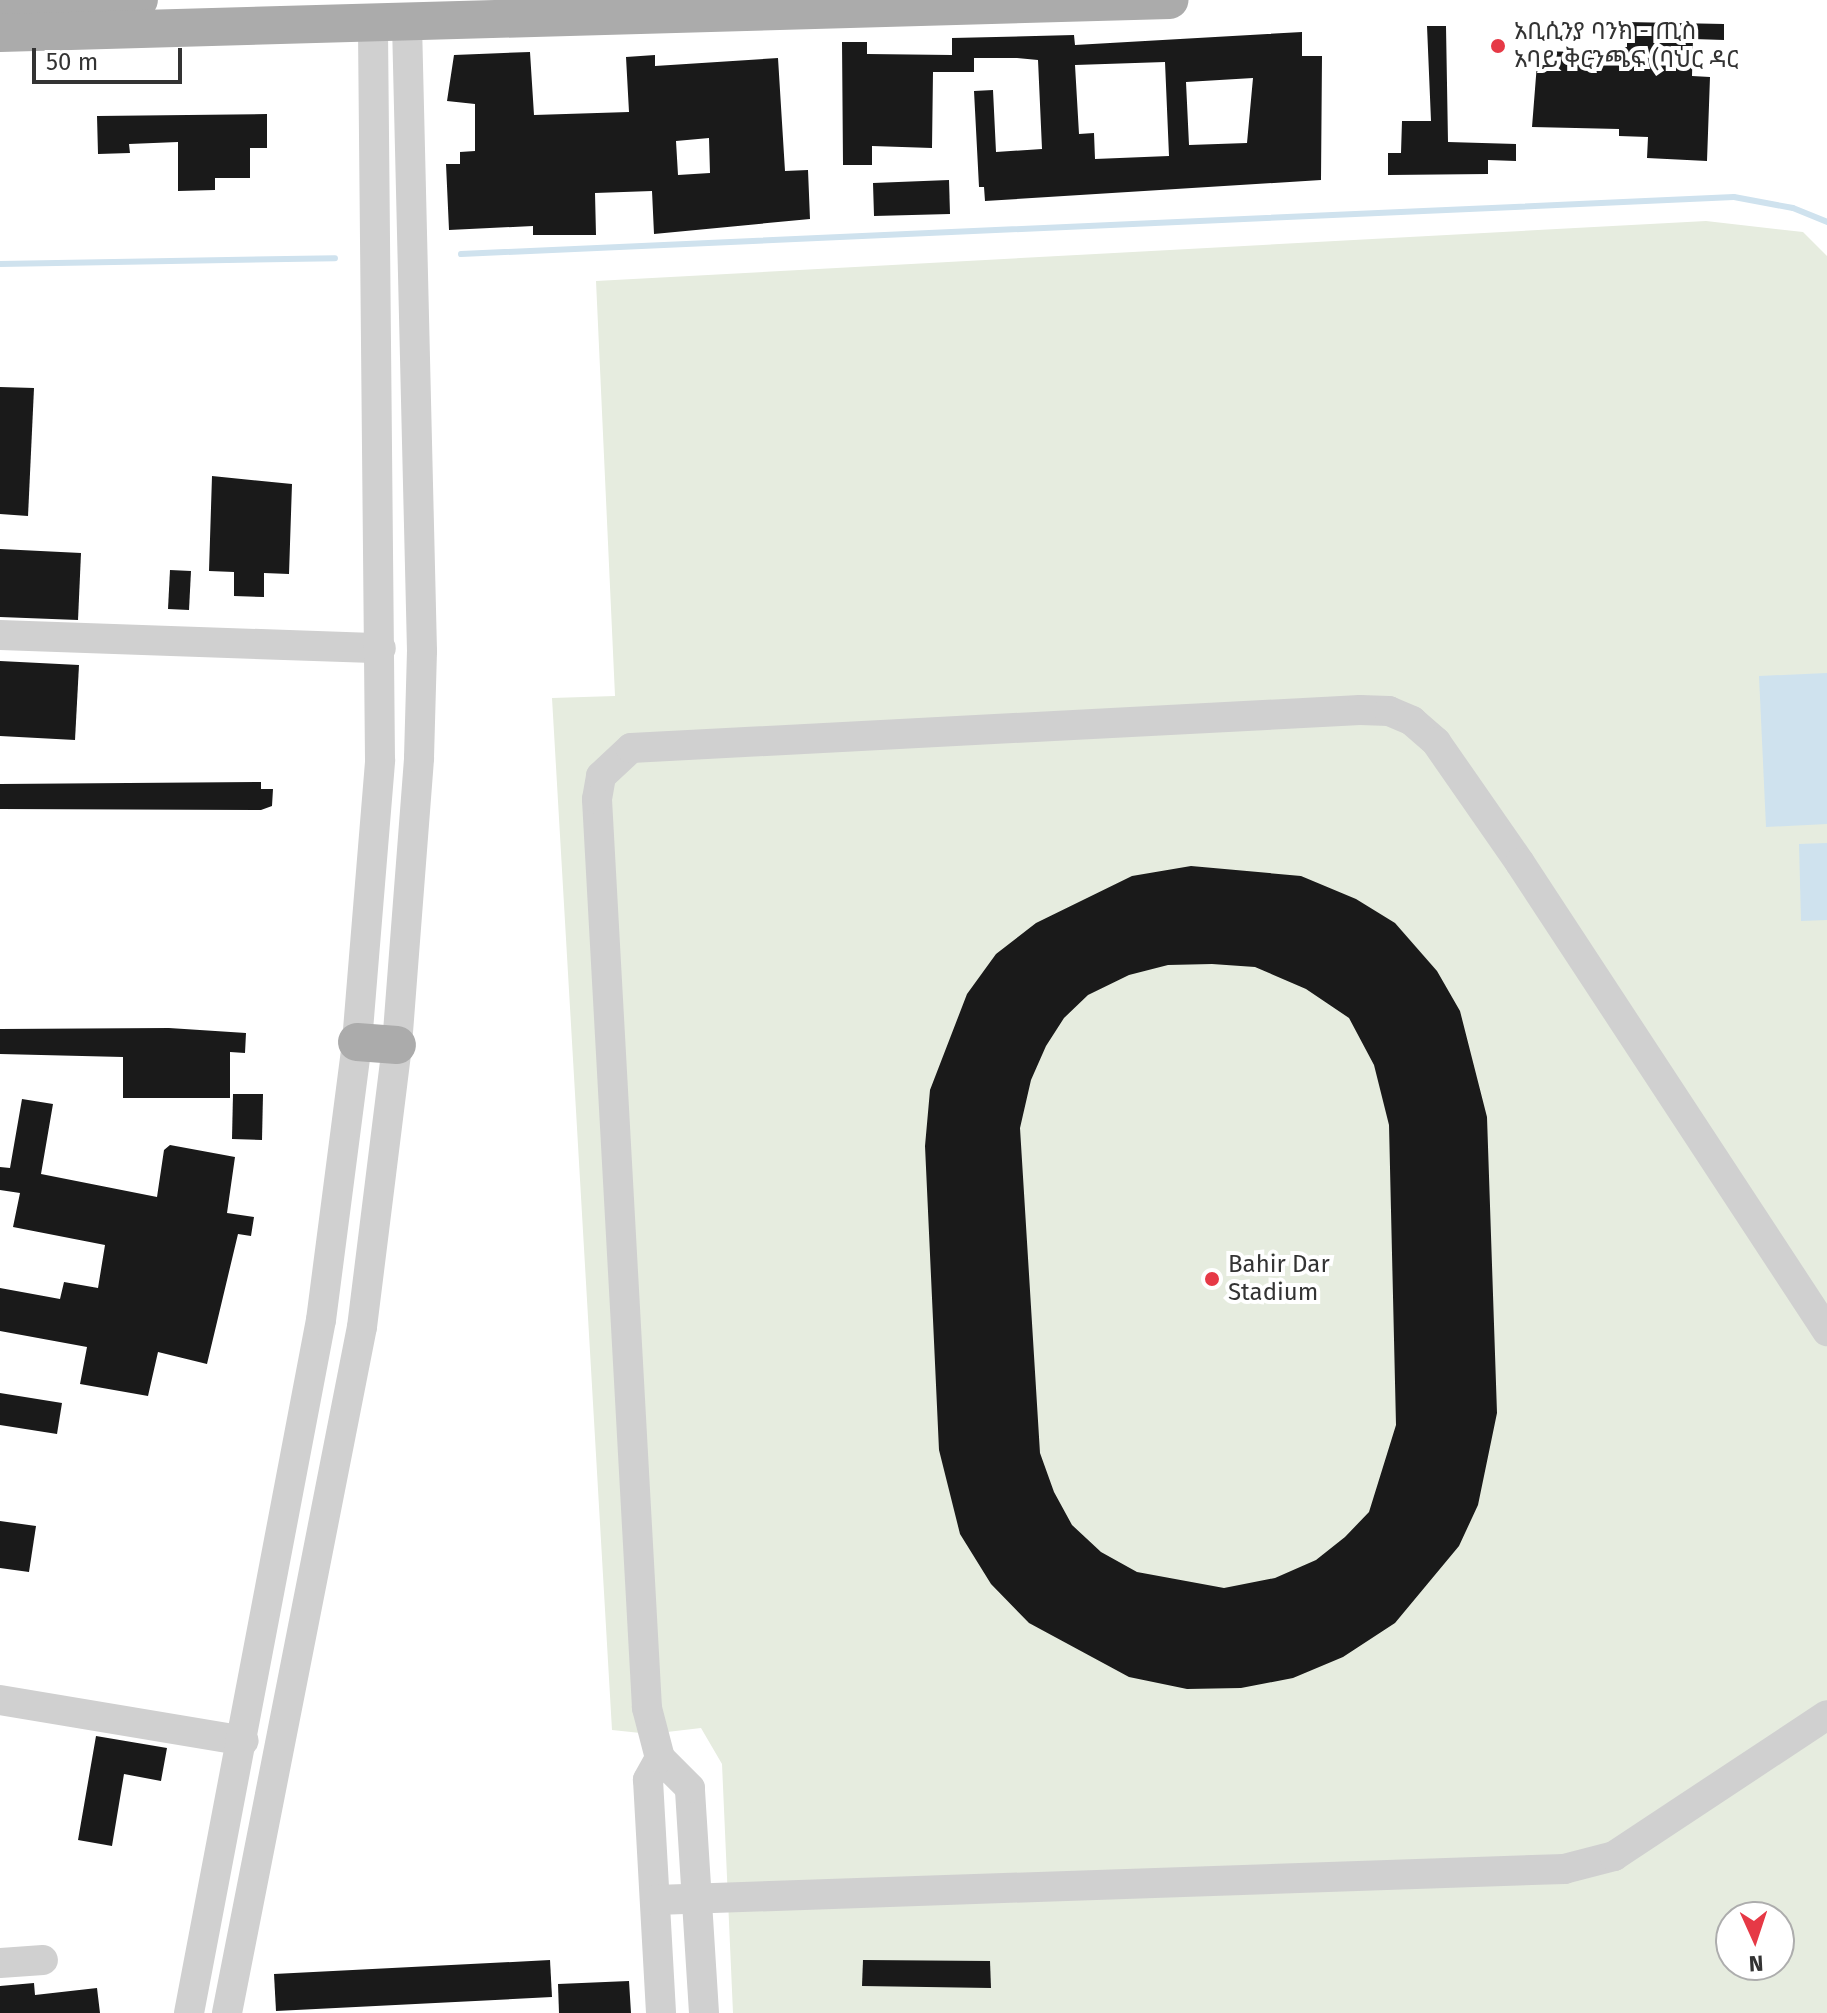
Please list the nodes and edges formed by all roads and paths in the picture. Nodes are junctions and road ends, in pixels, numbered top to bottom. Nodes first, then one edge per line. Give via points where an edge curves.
1 (139, 0) edge
2 (1170, 0) edge
3 (0, 5) edge
4 (390, 12) edge
5 (0, 33) edge
6 (0, 635) edge
7 (381, 648) junction
8 (357, 1042) junction
9 (397, 1045) junction
10 (1827, 1331) edge
11 (0, 1700) edge
12 (1827, 1715) edge
13 (244, 1741) junction
14 (660, 1758) junction
15 (656, 1900) junction
16 (698, 1901) junction
17 (43, 1960) dead end
18 (0, 1963) edge
19 (189, 2013) edge
20 (227, 2013) edge
21 (661, 2013) edge
22 (704, 2013) edge

1 - 3 main road
2 - 4 main road
4 - 5 main road
4 - 7 street
4 - 9 street via 422,651
6 - 7 street
7 - 8 street via 380,760
8 - 9 main road
8 - 13 street via 321,1320
9 - 20 street via 362,1327
10 - 14 street via 1520,863 1436,742 1412,721 1389,711 1360,710 631,748 601,776 597,799 647,1708
11 - 13 street
12 - 16 street via 1614,1856 1564,1869
13 - 19 street
14 - 15 street via 648,1780
14 - 16 street via 690,1788
15 - 16 street
15 - 21 street
16 - 22 street
17 - 18 street

